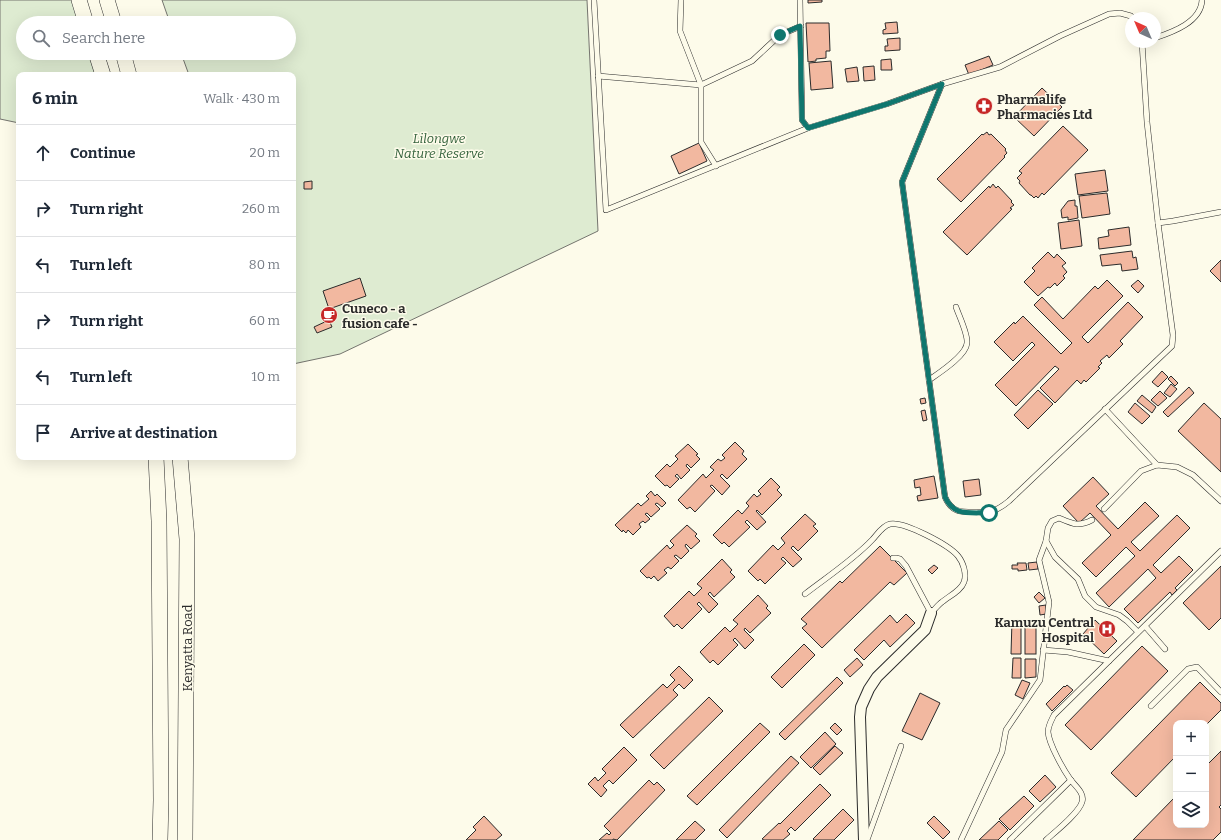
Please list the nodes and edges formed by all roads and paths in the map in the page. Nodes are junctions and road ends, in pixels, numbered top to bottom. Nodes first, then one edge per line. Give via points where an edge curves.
1 (79, 0) edge
2 (107, 0) edge
3 (594, 0) edge
4 (681, 0) edge
5 (800, 0) edge
6 (1202, 0) edge
7 (1125, 14) edge
8 (84, 16) edge
9 (112, 16) edge
10 (800, 26) junction
11 (1161, 36) edge
12 (1142, 48) edge
13 (98, 60) edge
14 (125, 60) edge
15 (102, 72) edge
16 (129, 72) edge
17 (598, 76) junction
18 (942, 84) junction
19 (701, 85) junction
20 (808, 128) junction
21 (716, 166) junction
22 (1221, 212) edge
23 (1158, 222) junction
24 (956, 307) dead end
25 (929, 380) junction
26 (1105, 409) junction
27 (156, 460) edge
28 (180, 460) edge
29 (1157, 465) junction
30 (1221, 501) edge
31 (1104, 509) dead end
32 (1092, 520) dead end
33 (1046, 541) junction
34 (1221, 551) edge
35 (893, 558) dead end
36 (805, 594) dead end
37 (931, 613) junction
38 (1145, 626) junction
39 (1138, 632) junction
40 (1165, 649) dead end
41 (1043, 650) junction
42 (1109, 661) junction
43 (1221, 692) edge
44 (1151, 706) dead end
45 (901, 746) dead end
46 (1071, 780) junction
47 (160, 840) edge
48 (186, 840) edge
49 (866, 840) edge
50 (961, 840) edge
51 (1010, 840) edge
52 (1046, 840) edge

1 - 8 main road
2 - 9 main road
3 - 17 lane
4 - 19 lane via 680,31
5 - 10 lane
6 - 11 lane via 1198,14 1169,34
7 - 18 lane via 1109,14 1000,67
10 - 19 lane via 780,35 752,61
10 - 20 lane via 802,120
12 - 23 lane via 1147,122
13 - 15 main road
14 - 16 main road
17 - 19 lane
17 - 21 lane via 606,210
18 - 20 lane
18 - 25 lane via 902,182
19 - 21 lane via 701,142
20 - 21 lane
22 - 23 lane
23 - 26 lane via 1172,346
24 - 25 lane via 966,335 965,350 949,366
25 - 26 lane via 945,497 948,504 959,512 989,513 999,509
26 - 29 lane
27 - 47 main road, Kenyatta Road via 159,529
28 - 48 main road, Kenyatta Road via 187,539
29 - 30 lane via 1177,467 1193,475
29 - 31 lane via 1141,471
32 - 33 lane via 1084,524 1075,524 1059,518 1052,521
33 - 39 lane via 1055,557 1078,579 1085,596 1096,607 1119,615
33 - 41 lane via 1039,560 1049,602
34 - 38 lane
35 - 37 lane via 900,559 906,566
36 - 37 lane via 866,546 883,528 890,524 898,524 907,526 951,549 963,564 964,583
37 - 49 street via 925,630 877,677 868,689 861,707
38 - 39 lane
38 - 40 lane
39 - 42 lane
41 - 42 lane via 1068,652
41 - 50 lane via 1040,680 1006,730 1002,752
42 - 46 lane via 1054,715 1050,723 1050,740
43 - 44 lane via 1197,667 1188,669
45 - 49 lane
46 - 51 lane
46 - 52 lane via 1082,794 1083,801 1079,809

